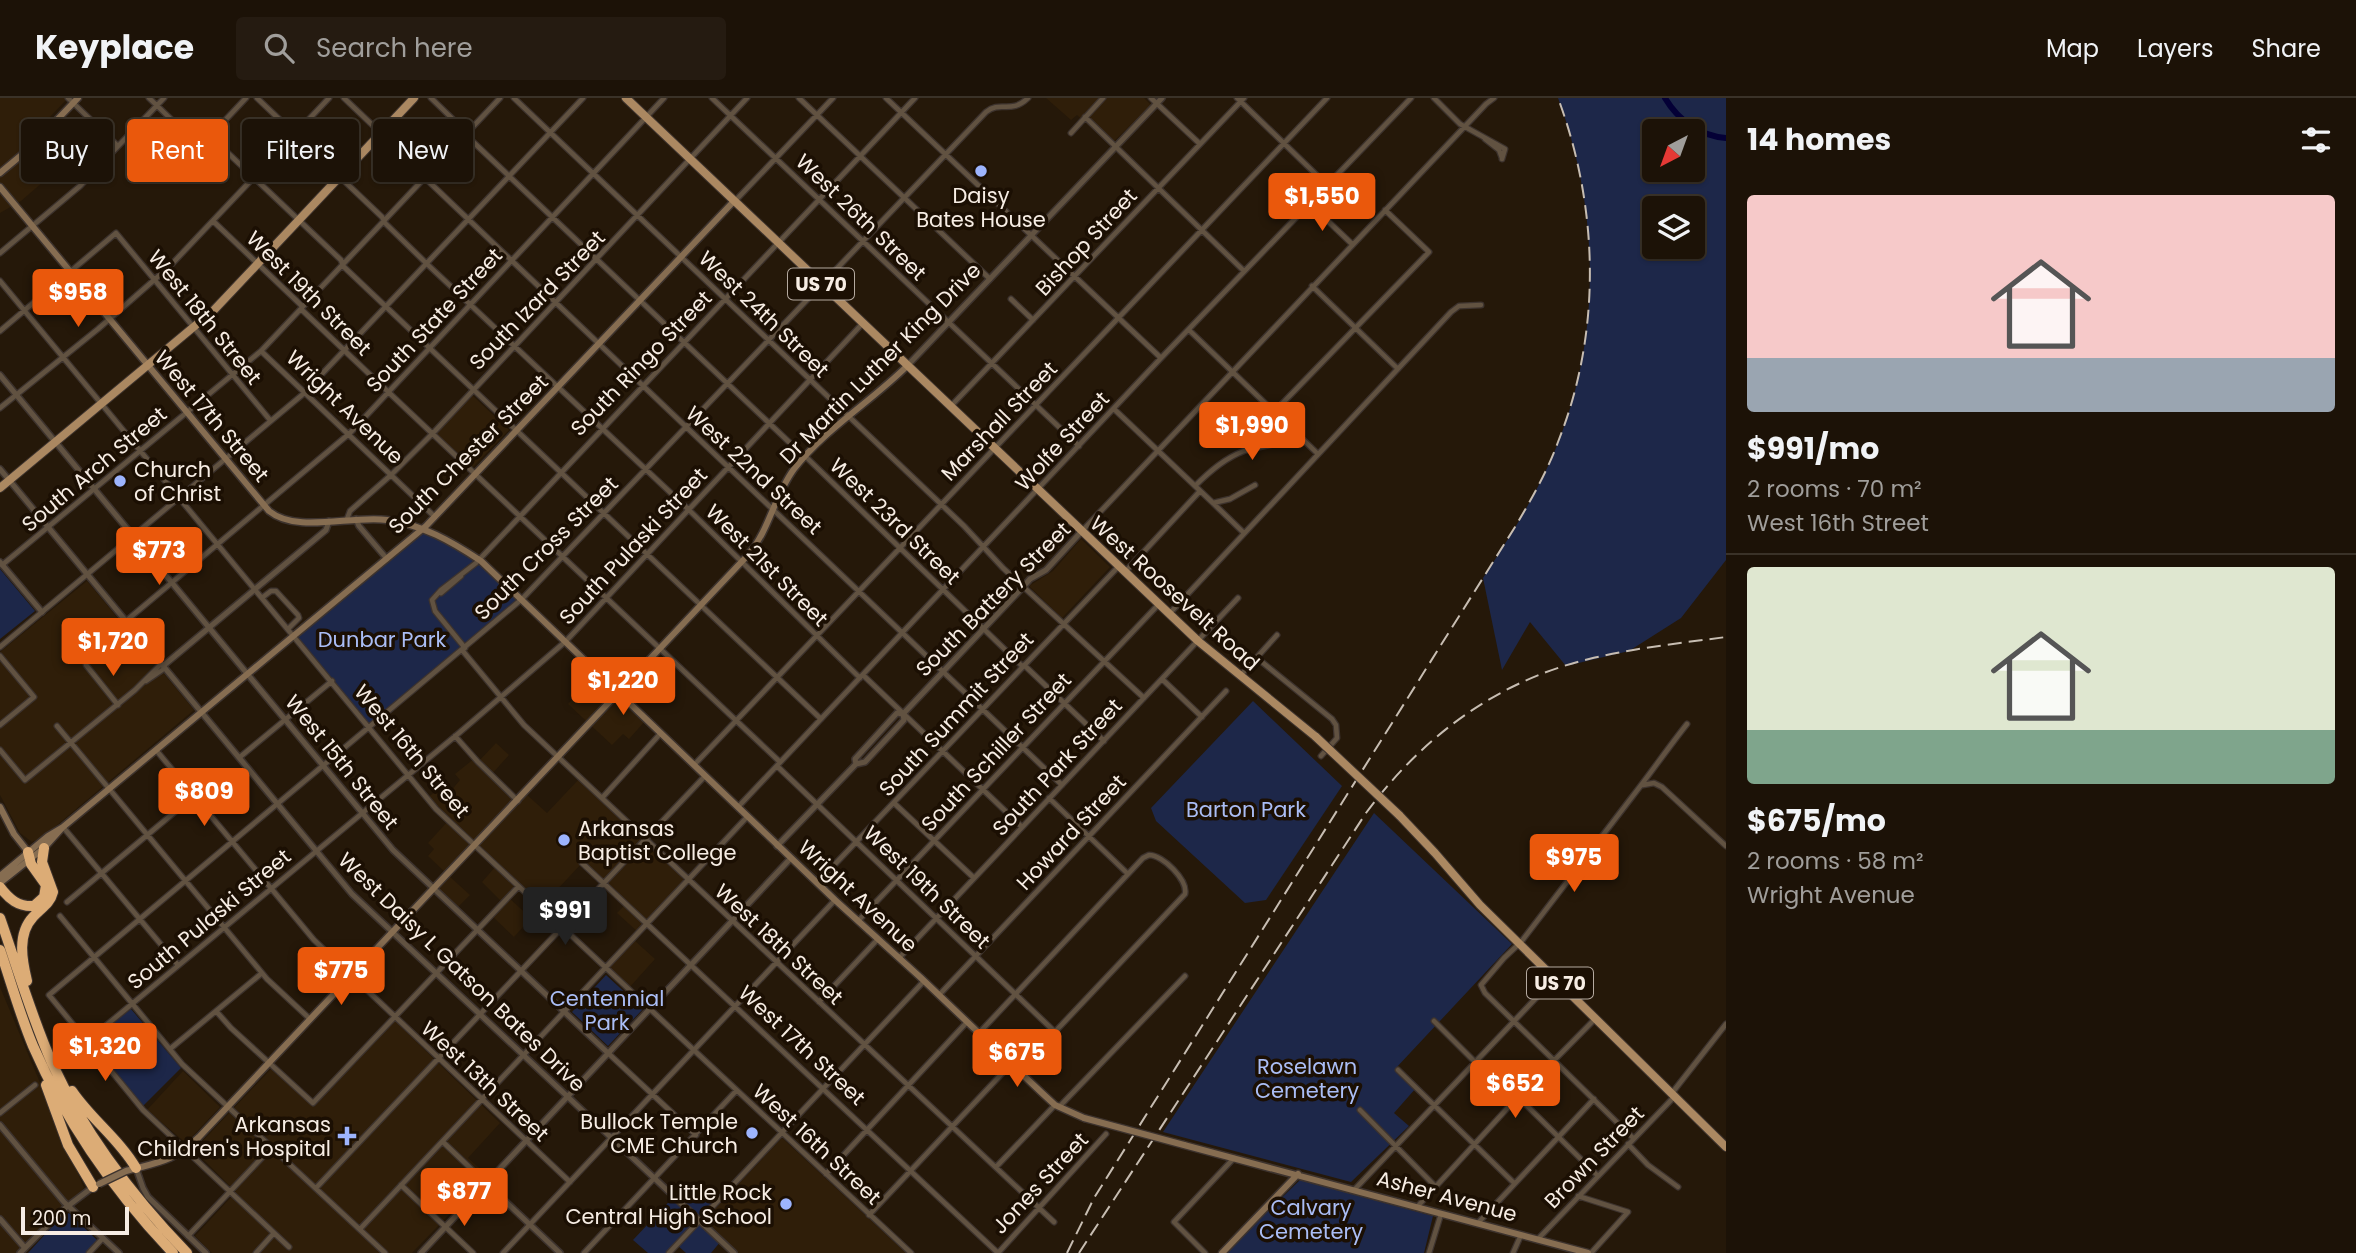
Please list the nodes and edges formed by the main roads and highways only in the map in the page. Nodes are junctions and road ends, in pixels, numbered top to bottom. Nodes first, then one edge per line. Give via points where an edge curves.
1 (414, 98) edge
2 (626, 98) edge
3 (73, 100) edge
4 (0, 173) edge
5 (0, 187) edge
6 (734, 201) junction
7 (148, 366) junction
8 (907, 366) junction
9 (0, 488) edge
10 (264, 505) joint
11 (423, 528) junction
12 (619, 694) junction
13 (0, 807) edge
14 (18, 840) junction
15 (41, 846) junction
16 (30, 856) junction
17 (18, 868) junction
18 (34, 870) junction
19 (48, 876) junction
20 (2, 879) edge
21 (0, 918) edge
22 (0, 950) edge
23 (0, 974) edge
24 (20, 1009) junction
25 (37, 1026) junction
26 (33, 1045) junction
27 (52, 1062) junction
28 (1726, 1147) edge
29 (131, 1169) junction
30 (1298, 1174) junction
31 (96, 1186) joint
32 (173, 1253) edge
33 (187, 1253) edge
34 (1222, 1253) edge
35 (1589, 1253) edge

1 - 7 main road via 258,264
2 - 6 main road, West Roosevelt Road / US 70
3 - 4 main road via 31,147
5 - 7 main road, West 17th Street
6 - 8 main road, West Roosevelt Road / US 70
6 - 11 main road, South Chester Street
7 - 9 main road
7 - 10 main road, West 17th Street
8 - 12 main road, Dr Martin Luther King Drive via 805,457 787,480 766,530 742,562
8 - 28 main road, West Roosevelt Road / US 70, bridge via 1198,641 1316,737 1399,815 1480,905
10 - 11 main road, Wright Avenue via 287,521 389,520
11 - 12 main road, Wright Avenue via 479,559
11 - 15 main road, South Chester Street
12 - 29 main road, Dr Martin Luther King Drive via 186,1150
12 - 30 main road, Wright Avenue, bridge via 1057,1106 1084,1118
13 - 14 main road
14 - 15 main road
14 - 16 main road
15 - 16 main road, South Chester Street
15 - 19 highway
16 - 17 main road, South Chester Street
16 - 18 highway
16 - 19 highway
16 - 20 main road, South Chester Street
17 - 18 highway
17 - 20 main road, South Chester Street
18 - 20 highway via 46,889 36,905 17,903
19 - 25 highway via 53,895 29,921 22,945
21 - 25 highway
22 - 24 highway
23 - 24 highway
24 - 26 highway
25 - 27 highway
26 - 31 highway via 68,1145
26 - 32 highway via 100,1166
27 - 29 highway via 77,1098 120,1144
27 - 33 highway via 110,1163
29 - 31 main road, Dr Martin Luther King Drive, bridge
30 - 34 main road
30 - 35 main road, Asher Avenue

